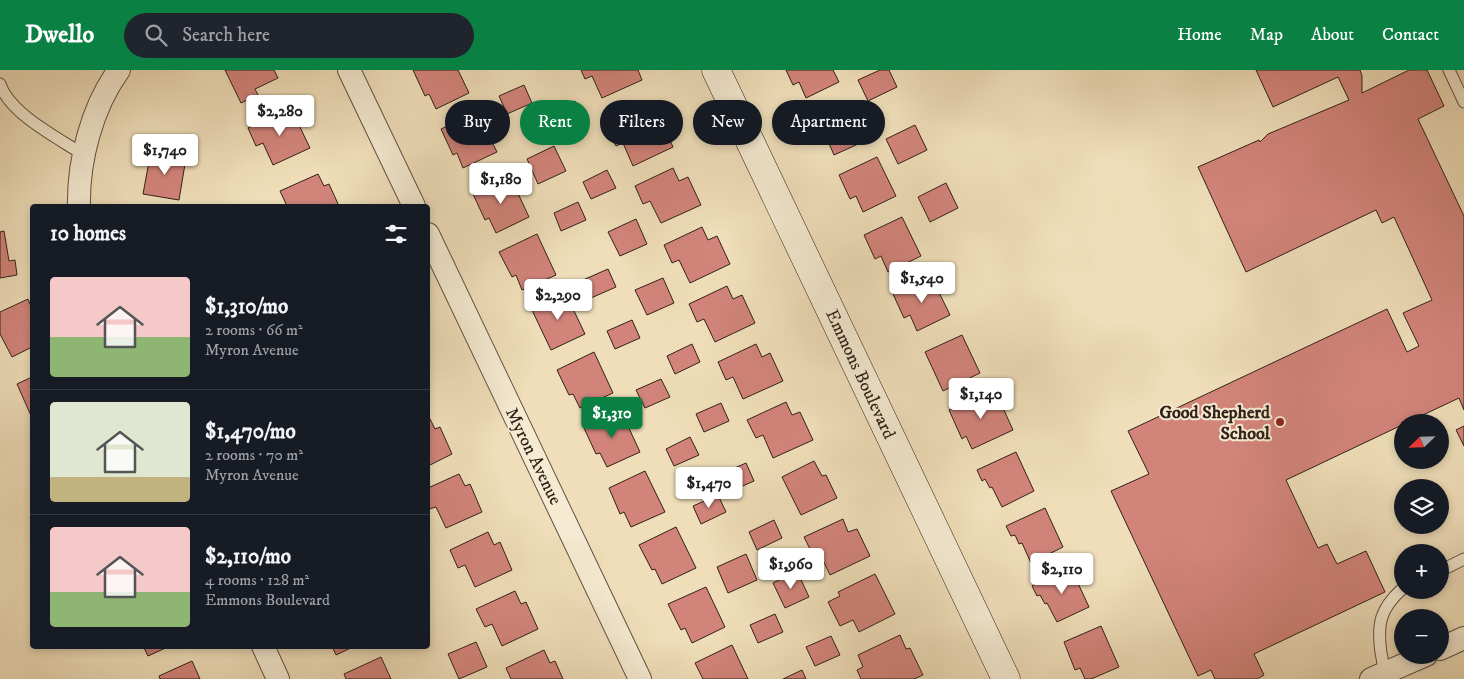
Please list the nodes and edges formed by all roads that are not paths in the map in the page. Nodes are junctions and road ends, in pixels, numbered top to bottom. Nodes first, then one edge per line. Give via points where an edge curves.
1 (119, 70) edge
2 (349, 70) edge
3 (716, 70) edge
4 (1449, 70) edge
5 (0, 84) edge
6 (1464, 102) edge
7 (84, 155) junction
8 (79, 204) edge
9 (413, 204) edge
10 (430, 238) edge
11 (1464, 559) edge
12 (1449, 566) edge
13 (1394, 597) edge
14 (1464, 638) edge
15 (1449, 645) edge
16 (264, 649) edge
17 (1408, 664) edge
18 (1381, 677) edge
19 (278, 679) edge
20 (640, 679) edge
21 (1006, 679) edge

1 - 7 street via 95,115
2 - 9 street
3 - 21 street, Emmons Boulevard
4 - 6 lane
5 - 7 lane via 14,106
7 - 8 street
10 - 20 street, Myron Avenue
11 - 12 lane
13 - 18 lane via 1380,622
14 - 15 street
16 - 19 street
17 - 18 street

